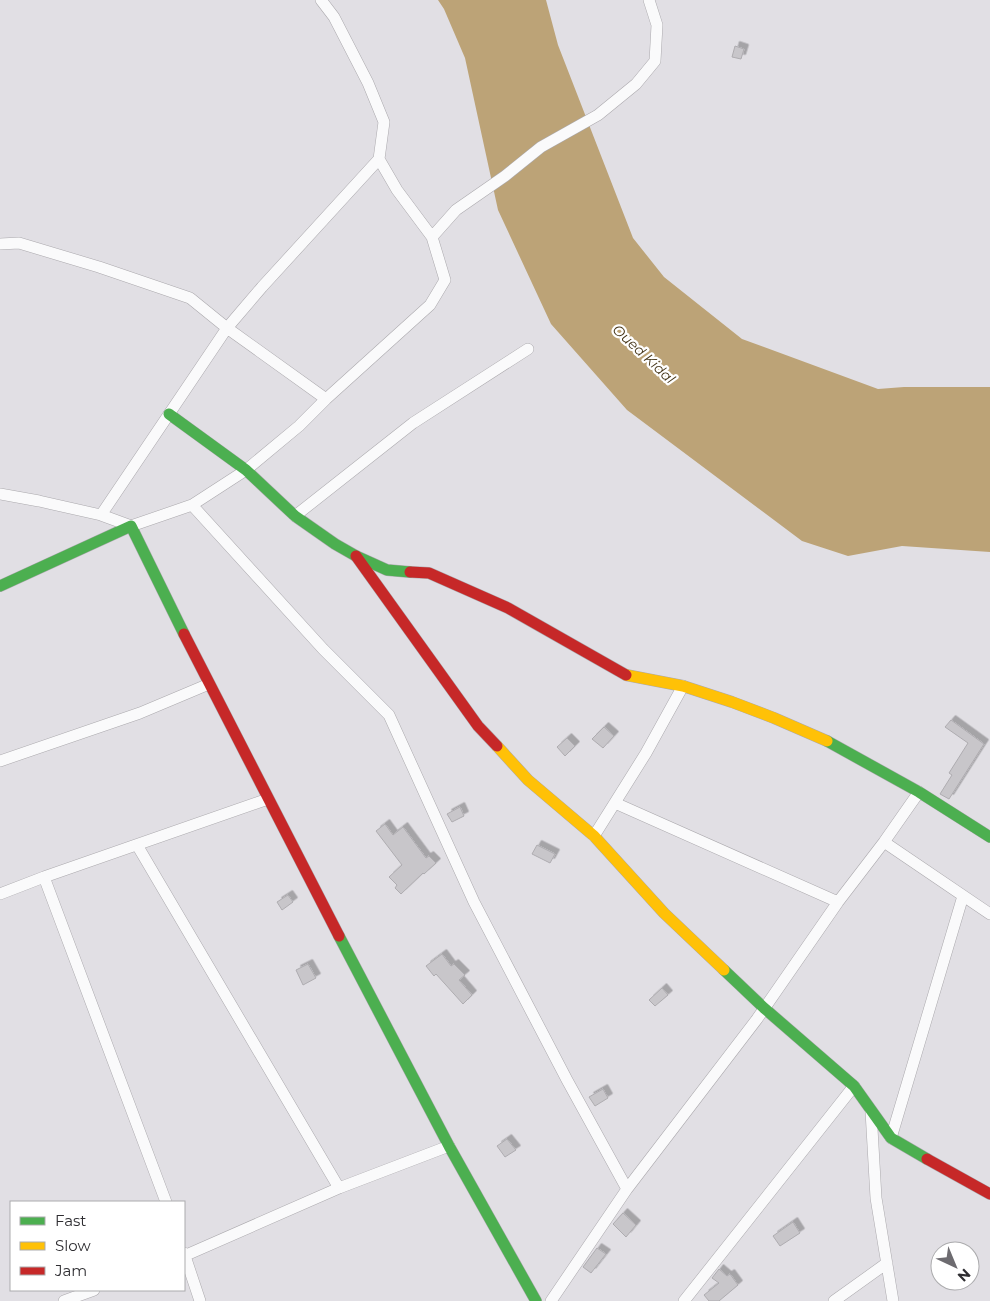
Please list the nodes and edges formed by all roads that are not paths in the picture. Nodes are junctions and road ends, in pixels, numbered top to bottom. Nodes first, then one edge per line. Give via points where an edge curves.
1 (321, 0) edge
2 (648, 0) edge
3 (379, 159) junction
4 (432, 237) junction
5 (0, 244) edge
6 (227, 328) junction
7 (528, 349) dead end
8 (326, 399) junction
9 (169, 414) junction
10 (246, 470) junction
11 (0, 494) edge
12 (192, 505) junction
13 (102, 514) junction
14 (295, 516) junction
15 (131, 526) junction
16 (356, 556) junction
17 (0, 586) edge
18 (209, 684) junction
19 (683, 686) junction
20 (0, 761) edge
21 (919, 792) junction
22 (268, 799) junction
23 (615, 803) junction
24 (594, 836) junction
25 (990, 837) edge
26 (884, 842) junction
27 (137, 844) junction
28 (44, 877) junction
29 (0, 894) edge
30 (963, 896) junction
31 (838, 902) junction
32 (990, 914) edge
33 (764, 1008) junction
34 (854, 1086) junction
35 (871, 1112) junction
36 (892, 1138) junction
37 (449, 1146) junction
38 (339, 1188) junction
39 (627, 1189) junction
40 (990, 1194) edge
41 (166, 1201) edge
42 (185, 1255) edge
43 (185, 1258) edge
44 (887, 1263) junction
45 (91, 1291) edge
46 (64, 1301) edge
47 (200, 1301) edge
48 (536, 1301) edge
49 (551, 1301) edge
50 (684, 1301) edge
51 (834, 1301) edge
52 (893, 1301) edge

1 - 3 street via 368,82 384,122
2 - 4 street via 657,25 654,61 636,84 598,115 541,146 456,210
3 - 4 street via 397,190
3 - 6 street
4 - 8 street via 445,280 430,305
5 - 6 street via 19,243 190,298
6 - 8 street
6 - 9 street
7 - 14 street via 413,423
8 - 10 street
9 - 10 street
9 - 13 street
10 - 12 street
10 - 14 street
11 - 13 street
12 - 15 street
12 - 39 street via 323,649 389,715 474,902
13 - 15 street
14 - 16 street
15 - 17 street
15 - 18 street
16 - 19 street via 388,570 429,573 508,608 625,675
16 - 24 street via 478,726 528,780
18 - 20 street via 140,713
18 - 22 street
19 - 21 street via 774,718 829,742
19 - 23 street
21 - 25 street
21 - 26 street
22 - 27 street
22 - 37 street
23 - 24 street
23 - 31 street
24 - 33 street via 664,913
26 - 30 street
26 - 31 street
27 - 28 street
27 - 38 street
28 - 29 street
28 - 41 street
30 - 32 street
30 - 36 street
31 - 33 street
33 - 34 street
33 - 39 street
34 - 35 street
34 - 50 street
35 - 36 street
35 - 44 street via 876,1198
36 - 40 street
37 - 38 street
37 - 48 street
38 - 42 street
39 - 49 street
43 - 47 street
44 - 51 street
44 - 52 street
45 - 46 street

